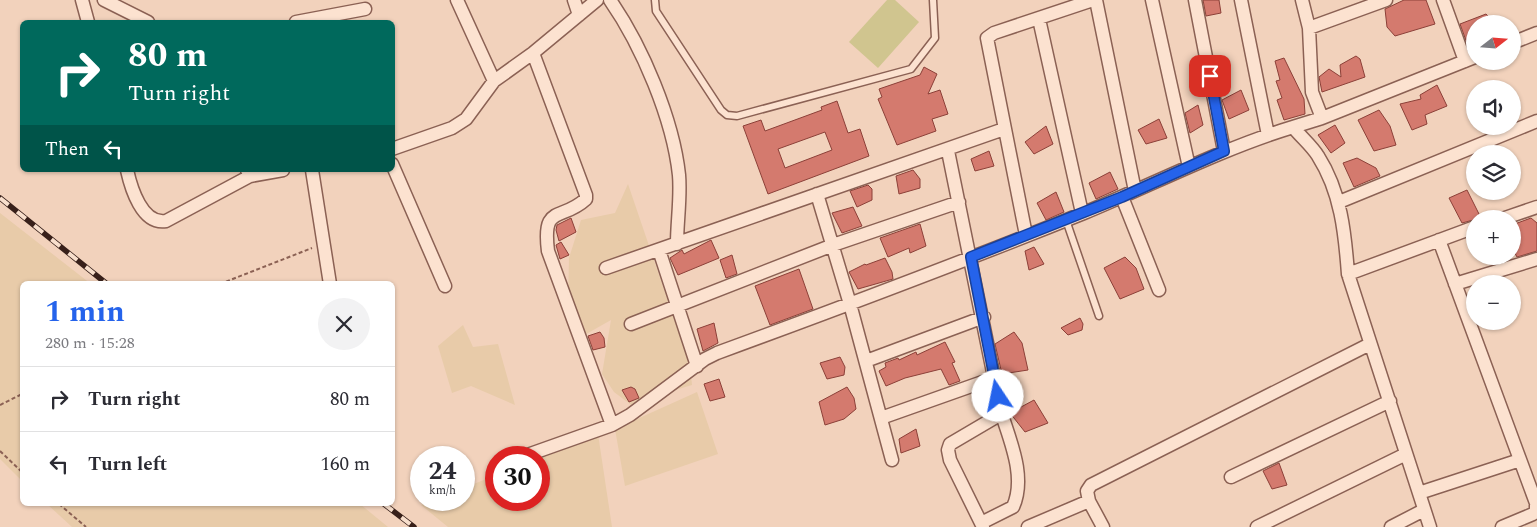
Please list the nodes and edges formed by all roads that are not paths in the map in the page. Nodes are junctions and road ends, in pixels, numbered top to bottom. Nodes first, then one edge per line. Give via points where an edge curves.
1 (82, 0) edge
2 (104, 0) edge
3 (457, 0) edge
4 (574, 0) edge
5 (597, 0) edge
6 (610, 0) edge
7 (656, 0) edge
8 (933, 0) edge
9 (1095, 0) edge
10 (1152, 0) edge
11 (1195, 0) edge
12 (1241, 0) edge
13 (1302, 0) edge
14 (1386, 0) edge
15 (1443, 0) edge
16 (1362, 4) edge
17 (365, 8) dead end
18 (579, 15) junction
19 (1039, 19) junction
20 (87, 20) edge
21 (144, 20) edge
22 (306, 20) edge
23 (1309, 28) junction
24 (1537, 33) edge
25 (1521, 39) edge
26 (1466, 50) edge
27 (533, 53) junction
28 (1466, 61) edge
29 (494, 81) junction
30 (1322, 118) junction
31 (1537, 120) edge
32 (1293, 127) junction
33 (1004, 129) junction
34 (1268, 135) junction
35 (395, 148) edge
36 (948, 151) junction
37 (1224, 151) junction
38 (1190, 167) junction
39 (395, 171) edge
40 (128, 172) edge
41 (312, 172) edge
42 (249, 173) edge
43 (1135, 191) junction
44 (817, 194) junction
45 (1122, 197) junction
46 (959, 202) junction
47 (1339, 202) junction
48 (1537, 207) edge
49 (1521, 212) edge
50 (1082, 213) junction
51 (1066, 220) junction
52 (1466, 230) edge
53 (1026, 235) junction
54 (1439, 240) junction
55 (676, 244) junction
56 (833, 245) junction
57 (659, 250) junction
58 (971, 257) junction
59 (1537, 259) edge
60 (606, 268) dead end
61 (1348, 274) junction
62 (330, 281) edge
63 (1454, 284) junction
64 (445, 286) dead end
65 (1159, 290) dead end
66 (850, 304) junction
67 (677, 307) junction
68 (1099, 316) dead end
69 (984, 317) junction
70 (630, 324) dead end
71 (1370, 344) junction
72 (866, 361) junction
73 (697, 366) junction
74 (994, 378) junction
75 (1390, 401) junction
76 (1001, 414) junction
77 (881, 418) junction
78 (612, 425) junction
79 (550, 447) edge
80 (1406, 454) junction
81 (892, 460) dead end
82 (1520, 460) junction
83 (1231, 477) dead end
84 (1419, 493) junction
85 (1089, 500) junction
86 (1424, 510) junction
87 (982, 525) edge
88 (1028, 527) edge
89 (1103, 527) edge
90 (1257, 527) edge
91 (1391, 527) edge
92 (1430, 527) edge
93 (1502, 527) edge

1 - 20 street
2 - 21 street
3 - 29 street
4 - 18 street
5 - 18 street
6 - 55 street via 636,42 675,151 679,176
7 - 8 lane via 656,11 721,110 727,115 737,116 911,69 935,38
9 - 19 street
9 - 43 street
10 - 38 street
11 - 37 street
12 - 34 street
13 - 23 street
14 - 16 street
15 - 26 street
16 - 23 street
17 - 22 street
18 - 27 street
19 - 33 street via 994,33 988,38
19 - 50 street
23 - 30 street via 1312,92
24 - 25 street
27 - 29 street
27 - 78 street via 586,194 586,200 549,220 548,251
28 - 30 street
29 - 35 street via 466,119 452,128
30 - 32 street
31 - 47 street
32 - 34 street
32 - 47 street via 1317,154 1330,176
33 - 36 street
33 - 53 street
34 - 37 street
36 - 44 street
36 - 46 street
37 - 38 street
38 - 43 street
39 - 64 street
40 - 42 street via 142,208 159,222
41 - 62 street
43 - 45 street
44 - 55 street
44 - 56 street
45 - 50 street
45 - 65 street
46 - 56 street
46 - 58 street
47 - 61 street
48 - 49 street
50 - 51 street
51 - 53 street
51 - 68 lane
52 - 54 street
53 - 58 street
54 - 61 street
54 - 63 street
55 - 57 street
56 - 66 street
56 - 67 street
57 - 60 street
57 - 67 street
58 - 66 street
58 - 69 street
59 - 63 street
61 - 71 street
63 - 82 street
66 - 72 street
66 - 73 street via 717,353
67 - 70 street
67 - 73 street
69 - 72 street
69 - 74 street
71 - 75 street
71 - 85 street via 1091,485 1087,491
72 - 77 street
73 - 78 street
74 - 76 street
74 - 77 street
75 - 80 street
75 - 83 street
76 - 87 street via 1014,454 1016,500 1013,507
76 - 87 street via 950,444 948,450
77 - 81 street
78 - 79 street
80 - 84 street
80 - 90 street
82 - 84 street
82 - 93 street via 1536,511
84 - 86 street
85 - 88 street
85 - 89 street
86 - 91 street
86 - 92 street

